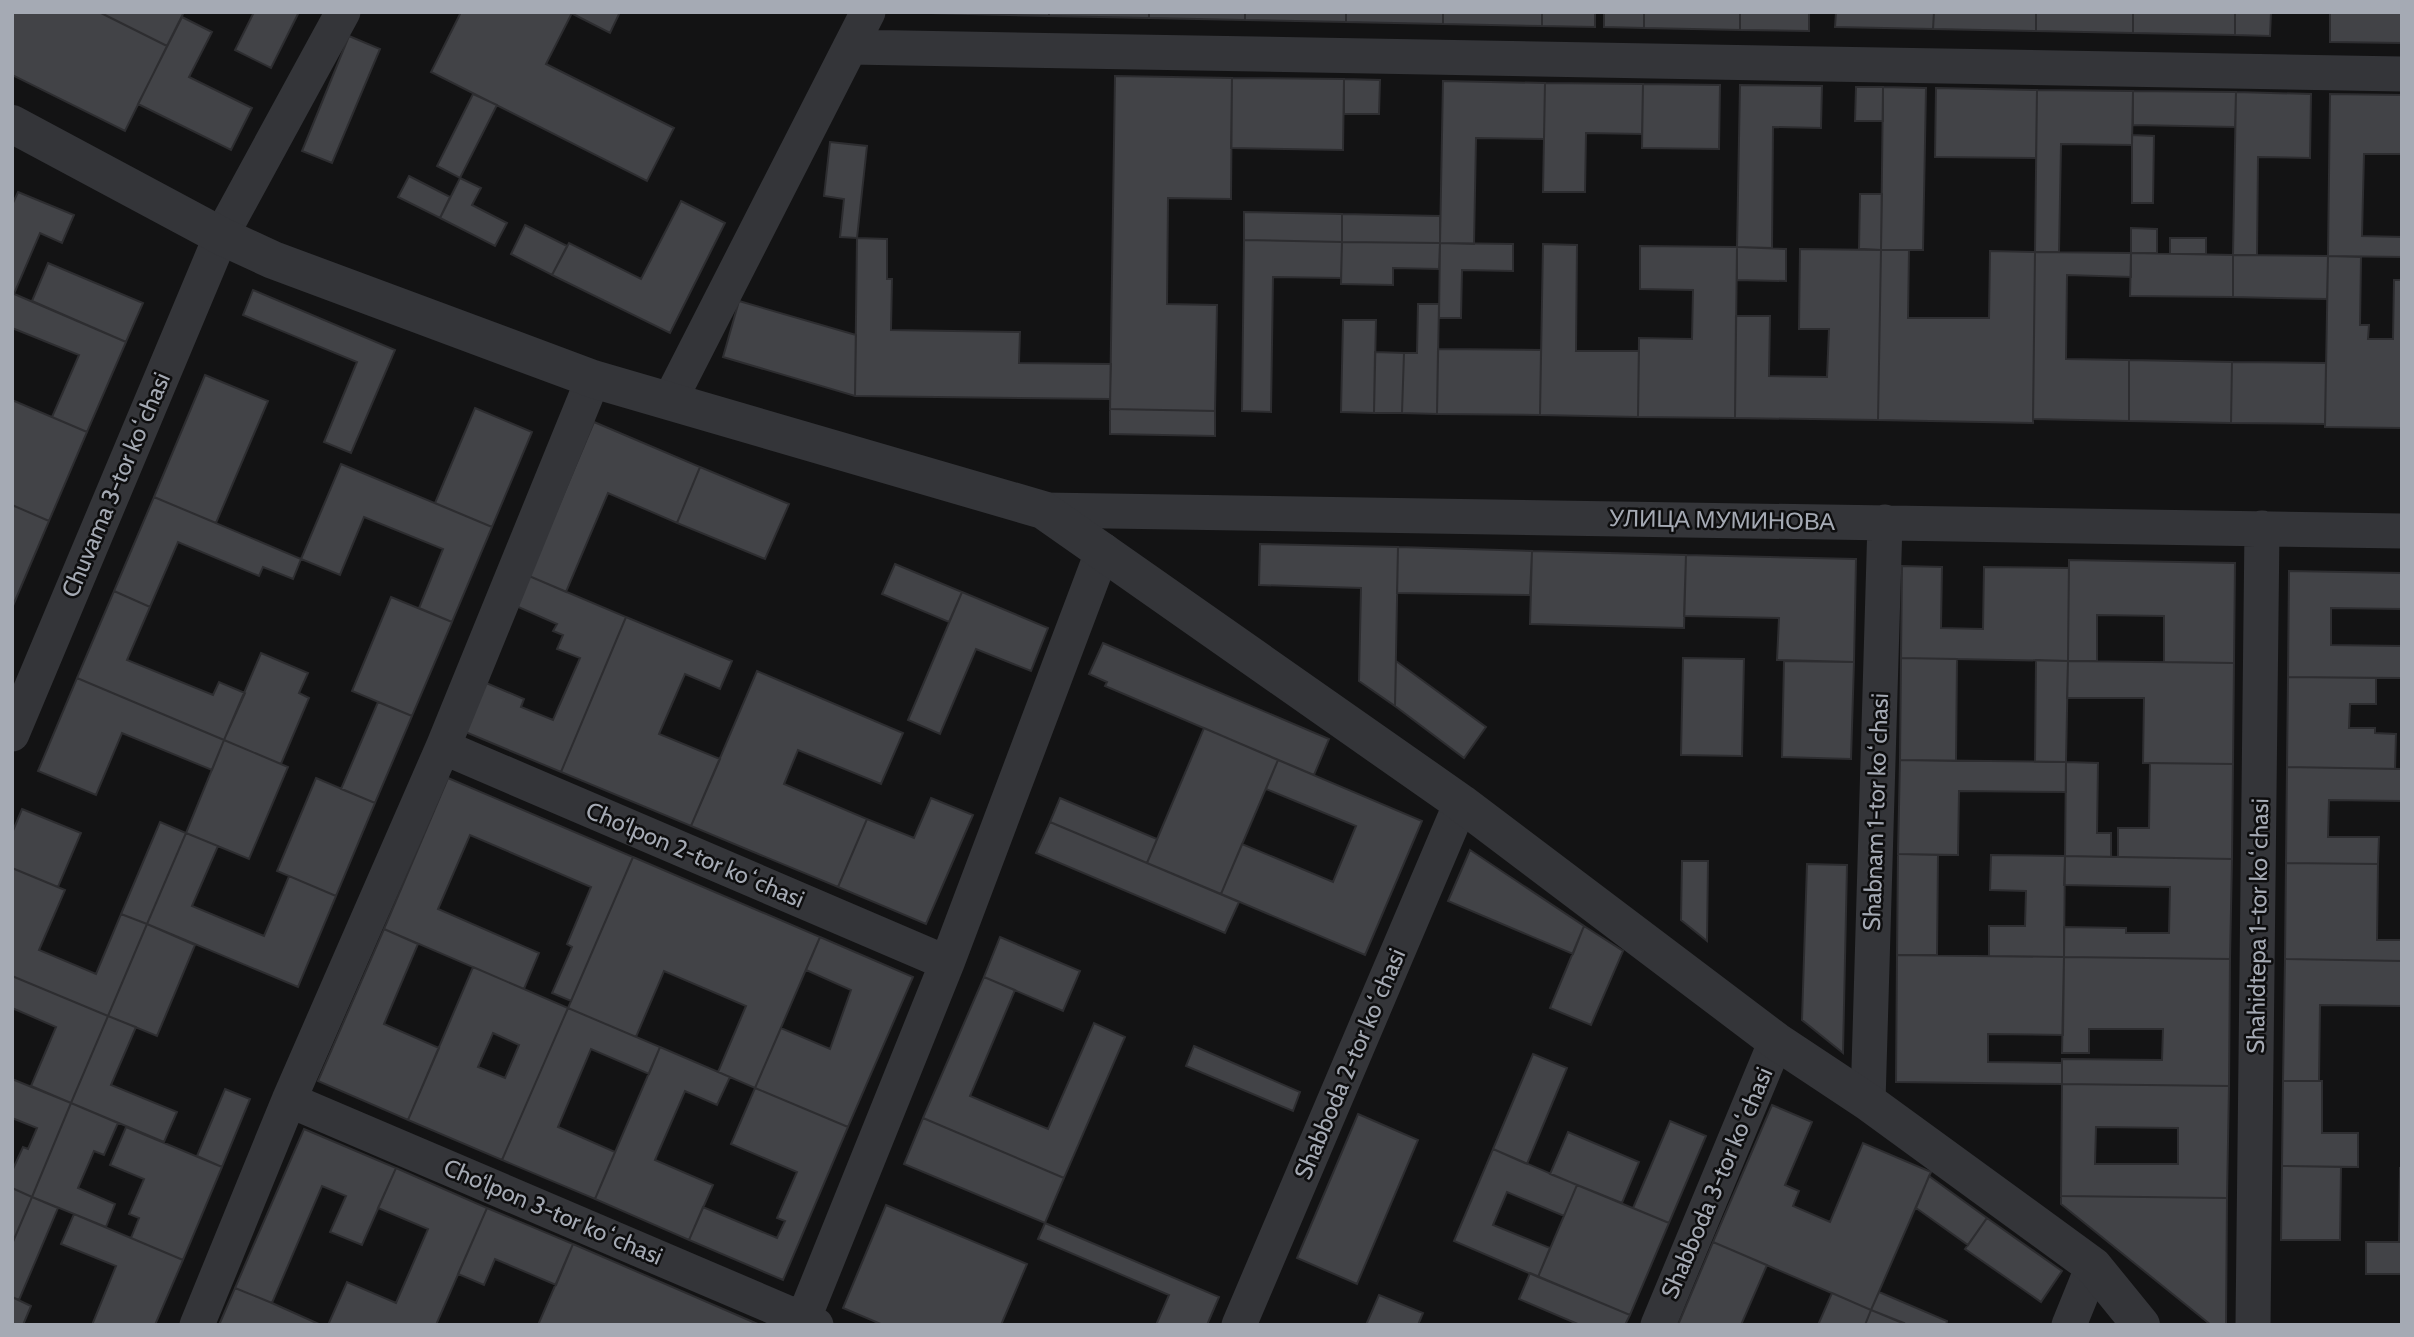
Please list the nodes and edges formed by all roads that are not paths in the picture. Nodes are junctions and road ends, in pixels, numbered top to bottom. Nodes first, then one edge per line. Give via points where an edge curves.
1 (343, 12) edge
2 (868, 12) edge
3 (850, 47) junction
4 (2402, 74) edge
5 (12, 124) edge
6 (221, 236) junction
7 (593, 379) junction
8 (669, 402) junction
9 (1043, 510) junction
10 (1885, 522) junction
11 (2262, 528) junction
12 (2402, 531) edge
13 (1103, 550) junction
14 (12, 734) edge
15 (443, 747) junction
16 (1461, 803) junction
17 (947, 963) junction
18 (1776, 1041) junction
19 (289, 1100) junction
20 (1868, 1102) junction
21 (2093, 1266) junction
22 (807, 1323) edge
23 (197, 1325) edge
24 (1239, 1325) edge
25 (1658, 1325) edge
26 (2069, 1325) edge
27 (2141, 1325) edge
28 (2253, 1325) edge

1 - 6 street, Chuvama 3-tor koʻchasi
2 - 3 street
3 - 4 street
3 - 8 street
5 - 6 street
6 - 7 street via 273,260
6 - 14 street, Chuvama 3-tor koʻchasi
7 - 8 street
7 - 15 street
8 - 9 street
9 - 10 street, УЛИЦА МУМИНОВА
9 - 13 street
10 - 11 street, УЛИЦА МУМИНОВА
10 - 20 street, Shabnam 1-tor koʻchasi
11 - 12 street, УЛИЦА МУМИНОВА
11 - 28 street, Shahidtepa 1-tor koʻchasi
13 - 16 street
13 - 17 street
15 - 17 street, Cho‘lpon 2-tor koʻchasi
15 - 19 street
16 - 18 street
16 - 24 street, Shabboda 2-tor koʻchasi
17 - 22 street
18 - 20 street
18 - 25 street, Shabboda 3-tor koʻchasi
19 - 22 street, Cho‘lpon 3-tor koʻchasi
19 - 23 street
20 - 21 street
21 - 26 street
21 - 27 street

